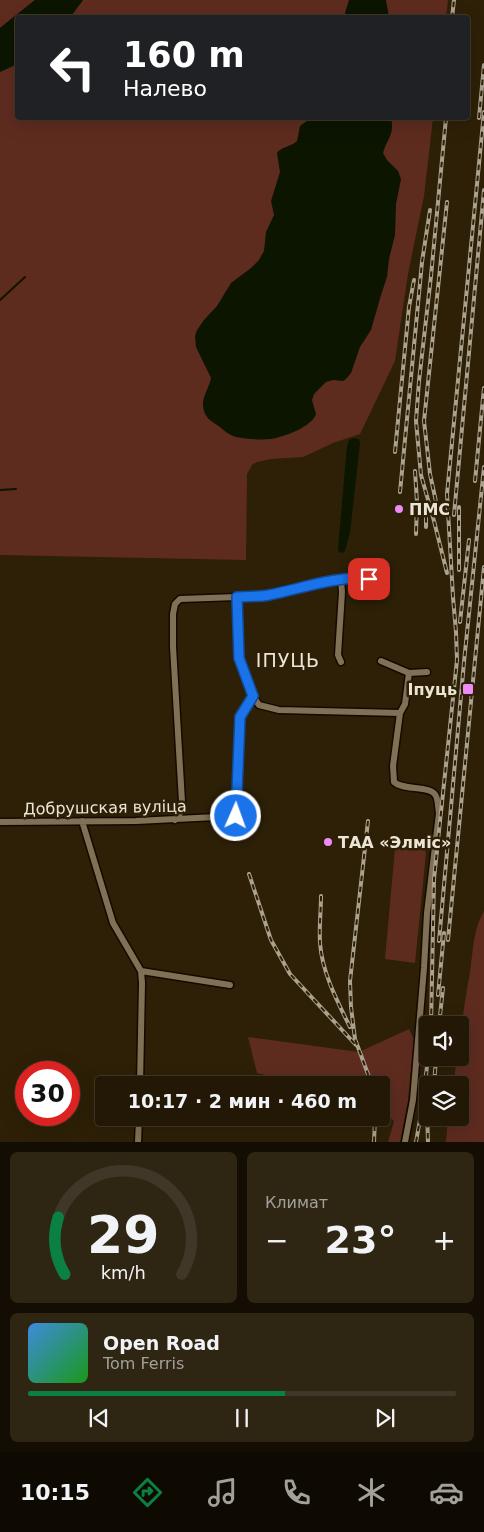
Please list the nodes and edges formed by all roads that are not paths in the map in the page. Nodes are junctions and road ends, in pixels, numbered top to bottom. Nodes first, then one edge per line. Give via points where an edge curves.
1 (340, 580) junction
2 (381, 580) dead end
3 (237, 597) junction
4 (381, 661) dead end
5 (341, 662) dead end
6 (428, 672) dead end
7 (409, 673) junction
8 (253, 696) junction
9 (400, 714) junction
10 (174, 820) junction
11 (82, 821) junction
12 (0, 822) edge
13 (140, 971) junction
14 (230, 985) dead end
15 (140, 1076) edge
16 (139, 1126) edge
17 (138, 1142) edge
18 (405, 1142) edge

1 - 2 street via 357,577
1 - 3 street via 267,595
1 - 5 street via 338,655
3 - 8 street via 239,658
3 - 10 street via 180,599 175,604 173,647 182,802 180,813
4 - 7 street
6 - 7 street
7 - 9 street via 405,704
8 - 9 street via 259,705 272,709
8 - 10 street, Добрушская вуліца via 240,717 236,816
9 - 18 street via 394,782 398,786 433,792 439,812 427,913 413,1100
10 - 11 street, Добрушская вуліца
11 - 12 street, Добрушская вуліца
11 - 13 street via 113,923
13 - 14 street
13 - 15 street
16 - 17 street

